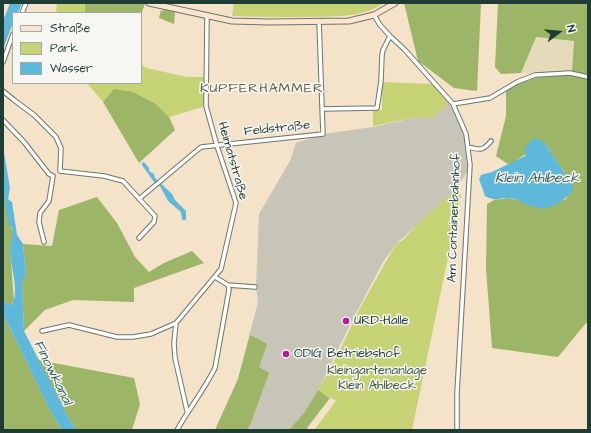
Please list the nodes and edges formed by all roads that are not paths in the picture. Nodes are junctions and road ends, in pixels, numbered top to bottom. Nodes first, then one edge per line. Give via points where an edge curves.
1 (149, 3) edge
2 (395, 3) edge
3 (374, 15) junction
4 (207, 16) junction
5 (320, 21) junction
6 (390, 36) junction
7 (12, 37) edge
8 (3, 62) edge
9 (588, 77) edge
10 (3, 91) edge
11 (453, 104) junction
12 (322, 109) junction
13 (3, 120) edge
14 (491, 141) dead end
15 (217, 146) junction
16 (468, 147) junction
17 (60, 171) junction
18 (53, 176) junction
19 (139, 199) junction
20 (139, 238) dead end
21 (44, 242) dead end
22 (215, 277) junction
23 (228, 285) junction
24 (255, 287) dead end
25 (176, 323) junction
26 (42, 331) dead end
27 (187, 412) junction
28 (177, 430) edge
29 (457, 430) edge

1 - 4 main road
2 - 3 main road
3 - 5 main road via 349,21
3 - 6 street, Am Containerbahnhof
4 - 5 main road via 232,21
4 - 15 street, Heimatstraße via 206,106
5 - 12 street, Feldstraße
6 - 11 street, Am Containerbahnhof
6 - 12 street via 382,55 377,108
7 - 8 street
9 - 11 street via 570,73 535,75 490,98
10 - 17 street via 34,115 56,137 61,148
11 - 16 street, Am Containerbahnhof
12 - 15 street, Feldstraße via 323,134
13 - 18 street
14 - 16 street via 479,150
15 - 19 street, Feldstraße via 201,147
15 - 22 street, Heimatstraße via 236,203 221,269
16 - 29 street, Am Containerbahnhof via 469,173
17 - 18 street
17 - 19 street via 123,181
18 - 21 street via 49,201 40,213 39,222
19 - 20 street via 155,219
22 - 23 street
22 - 25 street, Heimatstraße
23 - 24 street
23 - 27 street via 214,368
25 - 26 street, Heimatstraße via 151,334 133,338 117,337 69,325
25 - 27 street via 175,358
27 - 28 street

